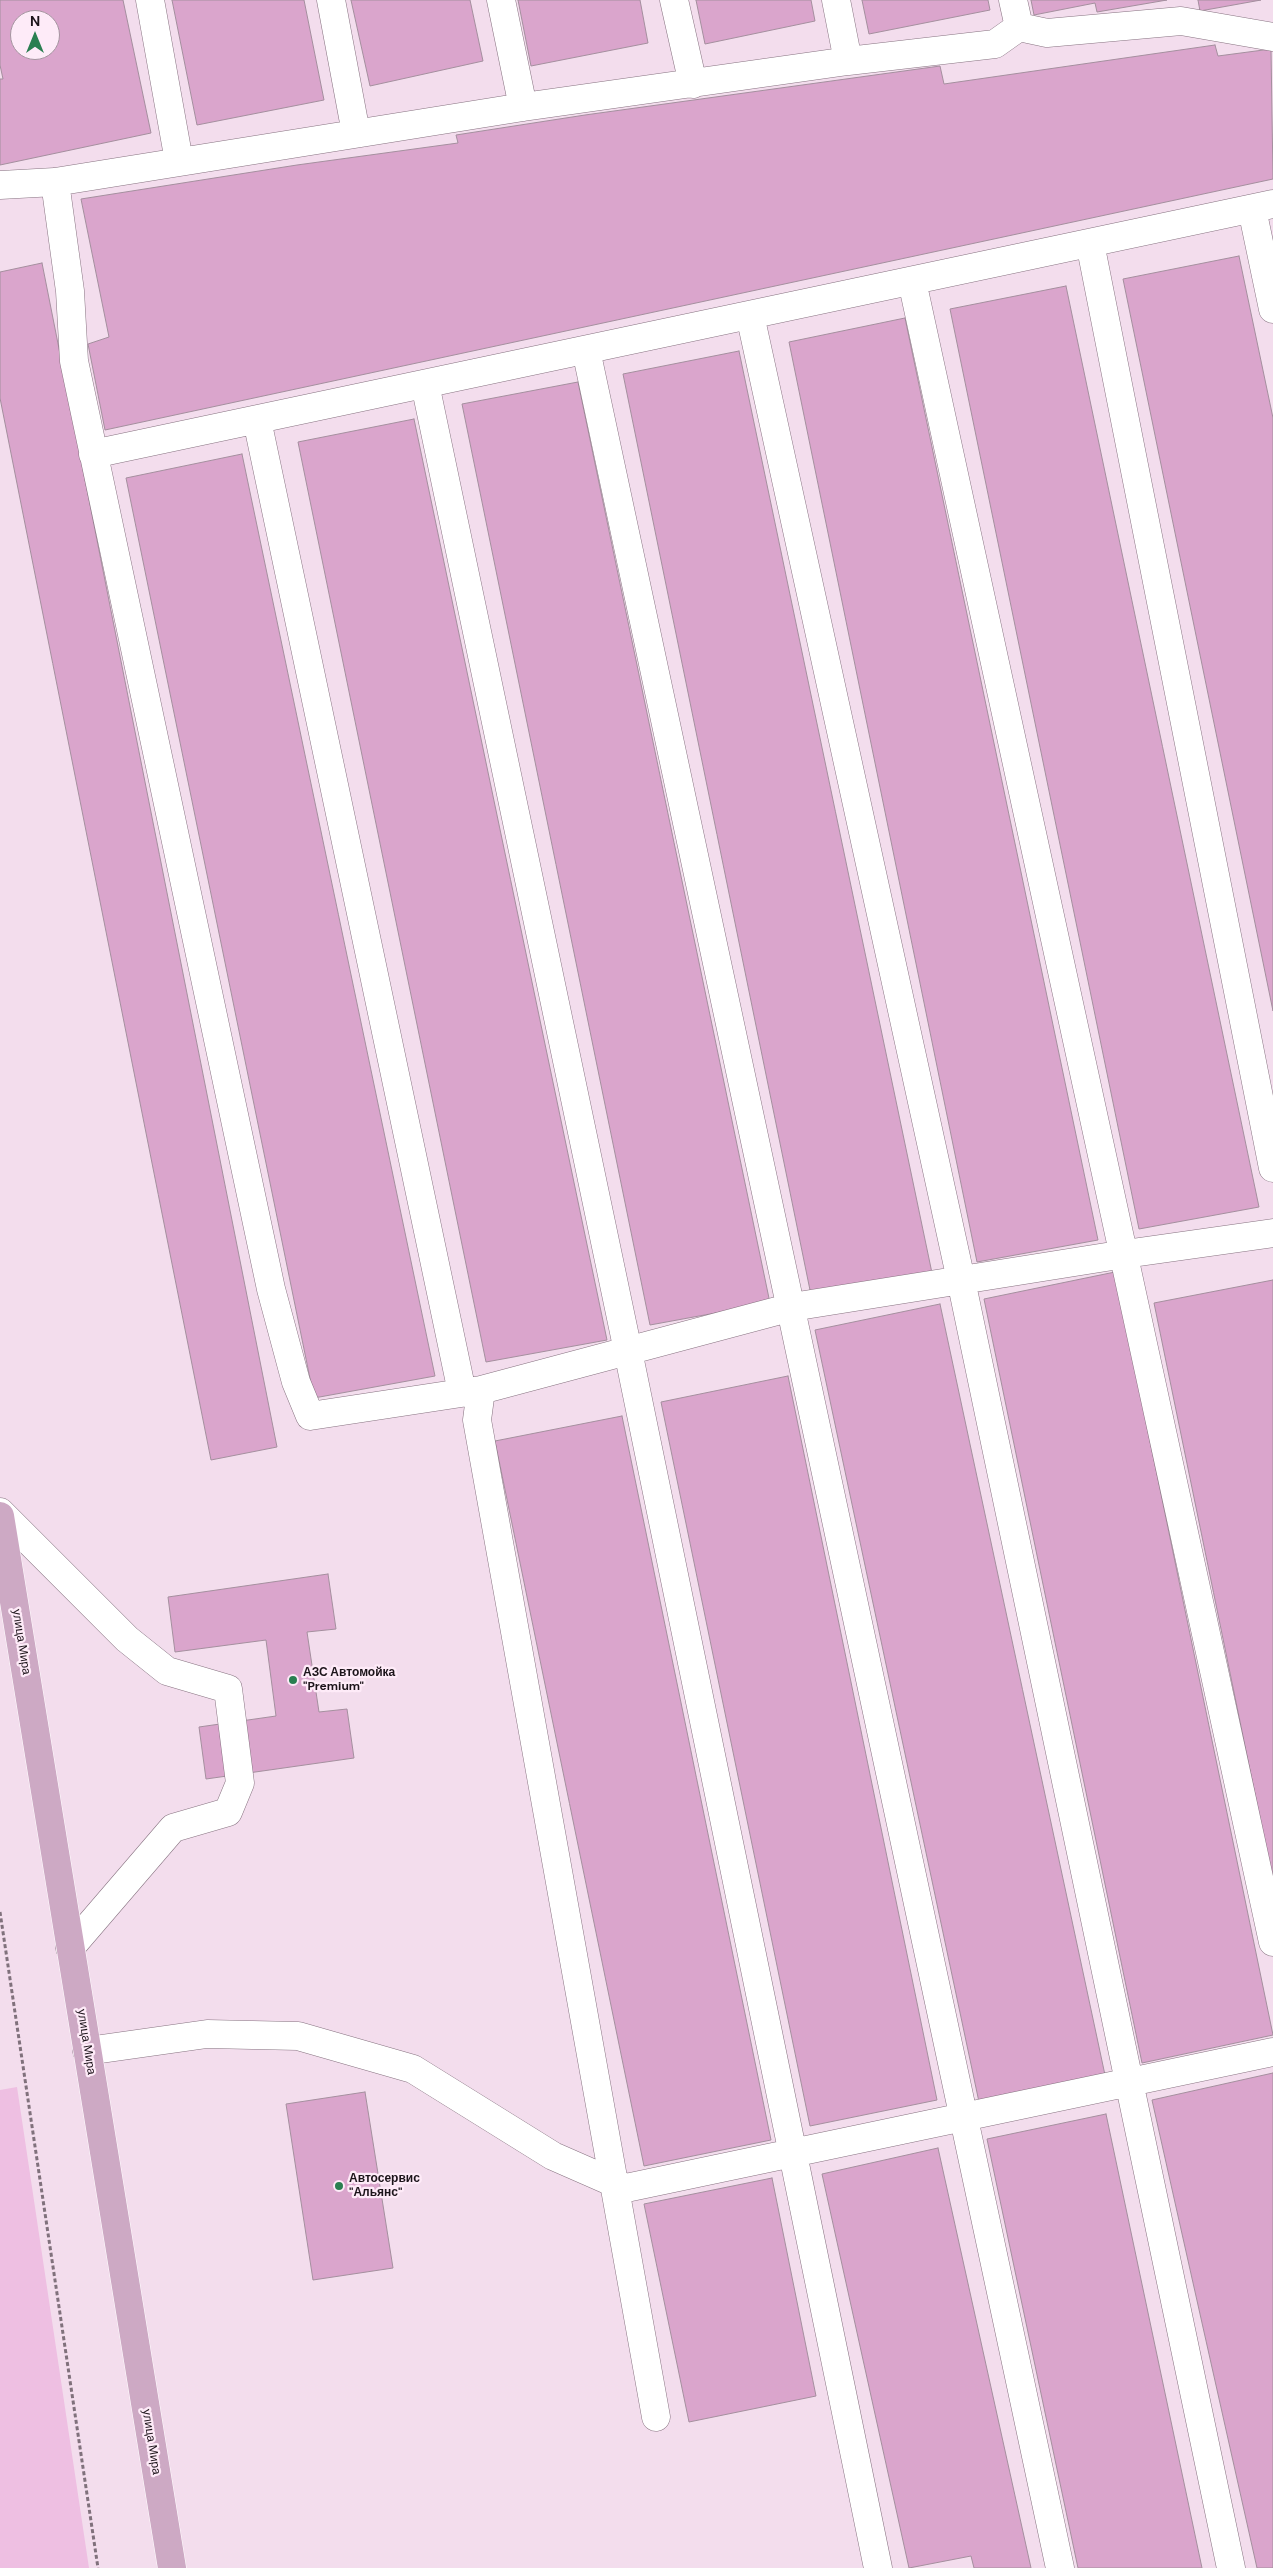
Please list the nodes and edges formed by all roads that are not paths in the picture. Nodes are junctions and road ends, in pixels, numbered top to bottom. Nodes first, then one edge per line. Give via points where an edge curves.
1 (150, 0) edge
2 (331, 0) edge
3 (501, 0) edge
4 (674, 0) edge
5 (836, 0) edge
6 (1013, 0) edge
7 (1019, 27) junction
8 (1273, 37) edge
9 (848, 62) junction
10 (693, 84) junction
11 (523, 107) junction
12 (356, 133) junction
13 (179, 161) junction
14 (55, 182) junction
15 (0, 186) edge
16 (1263, 206) edge
17 (1090, 243) junction
18 (912, 281) junction
19 (1273, 309) edge
20 (750, 315) junction
21 (586, 350) junction
22 (425, 384) junction
23 (257, 420) junction
24 (94, 454) junction
25 (1273, 1168) edge
26 (1273, 1233) edge
27 (1125, 1254) junction
28 (961, 1280) junction
29 (792, 1307) junction
30 (628, 1351) junction
31 (472, 1391) junction
32 (0, 1514) edge
33 (8, 1614) edge
34 (1273, 1942) edge
35 (70, 1948) junction
36 (87, 2051) junction
37 (1273, 2052) edge
38 (1129, 2082) junction
39 (964, 2117) junction
40 (793, 2154) junction
41 (614, 2183) junction
42 (656, 2417) dead end
43 (172, 2568) edge
44 (878, 2568) edge
45 (1060, 2568) edge
46 (1231, 2568) edge

1 - 13 lane
2 - 12 lane
3 - 11 lane
4 - 10 lane
5 - 9 lane
6 - 7 lane
7 - 8 lane via 1048,33 1181,21
7 - 9 lane via 995,44
9 - 10 lane
10 - 11 lane
11 - 12 lane
12 - 13 lane
13 - 14 lane
14 - 15 lane
14 - 24 lane via 70,290 74,361
16 - 17 lane
16 - 19 lane
17 - 18 lane
17 - 25 lane
18 - 20 lane
18 - 27 lane
20 - 21 lane
20 - 28 lane
21 - 22 lane
21 - 29 lane
22 - 23 lane
22 - 30 lane
23 - 24 lane
23 - 31 lane
24 - 31 lane via 269,1279 296,1382 310,1416
26 - 27 lane
27 - 28 lane
27 - 34 lane
28 - 29 lane
28 - 38 lane
29 - 30 lane
29 - 39 lane
30 - 31 lane
30 - 40 lane
31 - 41 lane
32 - 33 main road, улица Мира
32 - 35 lane via 127,1639 167,1671 228,1689 240,1783 228,1812 173,1828
33 - 35 main road, улица Мира
35 - 36 main road, улица Мира
36 - 41 lane via 207,2034 298,2036 413,2069 553,2156
36 - 43 main road, улица Мира
37 - 38 lane
38 - 39 lane
38 - 46 lane
39 - 40 lane
39 - 45 lane
40 - 41 lane via 626,2188
40 - 44 lane
41 - 42 lane

